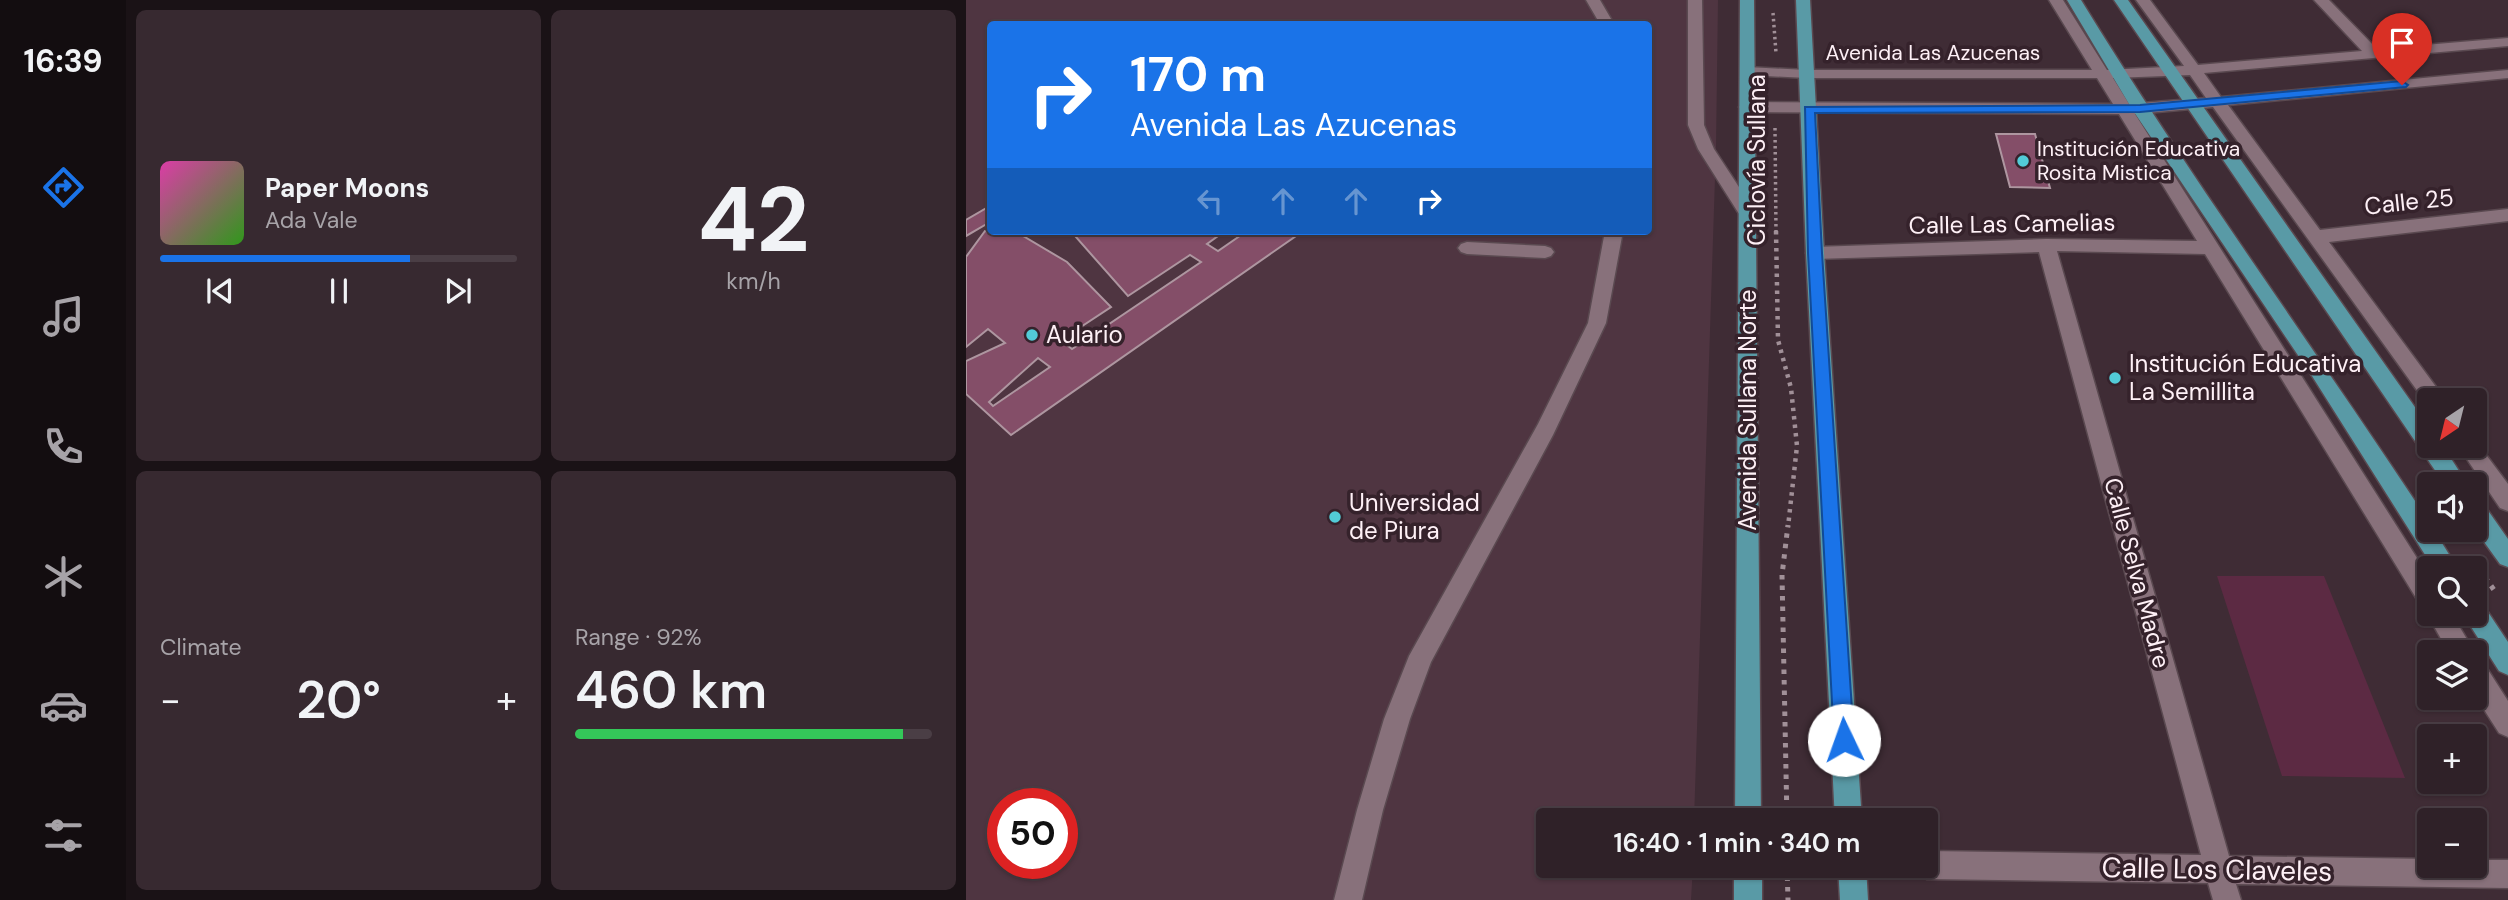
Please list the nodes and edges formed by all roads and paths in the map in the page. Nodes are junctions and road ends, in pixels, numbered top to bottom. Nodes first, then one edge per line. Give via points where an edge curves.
1 (1593, 0) edge
2 (1695, 0) edge
3 (1747, 0) edge
4 (1772, 0) edge
5 (1803, 0) edge
6 (2056, 0) edge
7 (2074, 0) edge
8 (2121, 0) edge
9 (2143, 0) edge
10 (2321, 0) edge
11 (1604, 21) edge
12 (2508, 43) edge
13 (2372, 54) junction
14 (1747, 71) junction
15 (2194, 71) junction
16 (1776, 72) junction
17 (2172, 73) junction
18 (1807, 74) junction
19 (2111, 74) junction
20 (2508, 74) edge
21 (2216, 103) junction
22 (2194, 105) junction
23 (1747, 107) junction
24 (1775, 108) junction
25 (1809, 109) junction
26 (2132, 109) junction
27 (1747, 213) junction
28 (2508, 215) edge
29 (1613, 235) edge
30 (2315, 237) junction
31 (2046, 245) junction
32 (1467, 248) dead end
33 (2211, 248) junction
34 (1545, 252) dead end
35 (1815, 253) junction
36 (2425, 388) edge
37 (2417, 426) edge
38 (2477, 458) edge
39 (2508, 500) edge
40 (2487, 528) edge
41 (2467, 551) dead end
42 (2439, 556) edge
43 (2508, 558) edge
44 (2417, 579) edge
45 (2501, 601) dead end
46 (2484, 626) edge
47 (2508, 663) edge
48 (2487, 691) edge
49 (2508, 724) edge
50 (1748, 808) edge
51 (1787, 808) edge
52 (1848, 808) edge
53 (1938, 865) edge
54 (2218, 869) junction
55 (2508, 874) edge
56 (1748, 878) edge
57 (1787, 878) edge
58 (1853, 878) edge
59 (1348, 900) edge
60 (1748, 900) edge
61 (1788, 900) edge
62 (1854, 900) edge
63 (2227, 900) edge

1 - 11 street
2 - 27 street via 1696,125
3 - 14 main road, Avenida Sullana Norte
4 - 16 path, Ciclovía Sullana
5 - 18 main road
6 - 19 street
7 - 19 main road
8 - 17 main road
9 - 15 street
10 - 13 street
12 - 13 street, Avenida Las Azucenas
13 - 15 street, Avenida Las Azucenas
14 - 16 street, Avenida Las Azucenas
14 - 23 main road, Avenida Sullana Norte
15 - 17 street, Avenida Las Azucenas
15 - 21 street
16 - 18 street, Avenida Las Azucenas
17 - 19 street, Avenida Las Azucenas
17 - 22 main road
18 - 19 street, Avenida Las Azucenas
18 - 25 main road
19 - 26 street
20 - 21 street
21 - 22 street
21 - 30 street
22 - 26 street
22 - 37 main road
23 - 24 street
23 - 27 main road, Avenida Sullana Norte
24 - 25 street
24 - 51 path, Ciclovía Sullana via 1778,340 1791,388 1797,446 1782,575
25 - 26 street
25 - 35 main road
26 - 33 street
26 - 42 main road via 2319,371
27 - 50 main road, Avenida Sullana Norte
28 - 30 street, Calle 25
29 - 59 street via 1597,323 1546,429 1421,656 1397,719
30 - 36 street
31 - 33 street, Calle Las Camelias
31 - 35 street, Calle Las Camelias
31 - 54 street, Calle Selva Madre
32 - 34 street
33 - 44 street
35 - 52 main road
38 - 39 street
40 - 43 main road
41 - 45 path
46 - 47 main road
48 - 49 street
53 - 54 street, Calle Los Claveles
54 - 55 street, Calle Los Claveles
54 - 63 street, Calle Selva Madre
56 - 60 main road
57 - 61 path
58 - 62 main road

